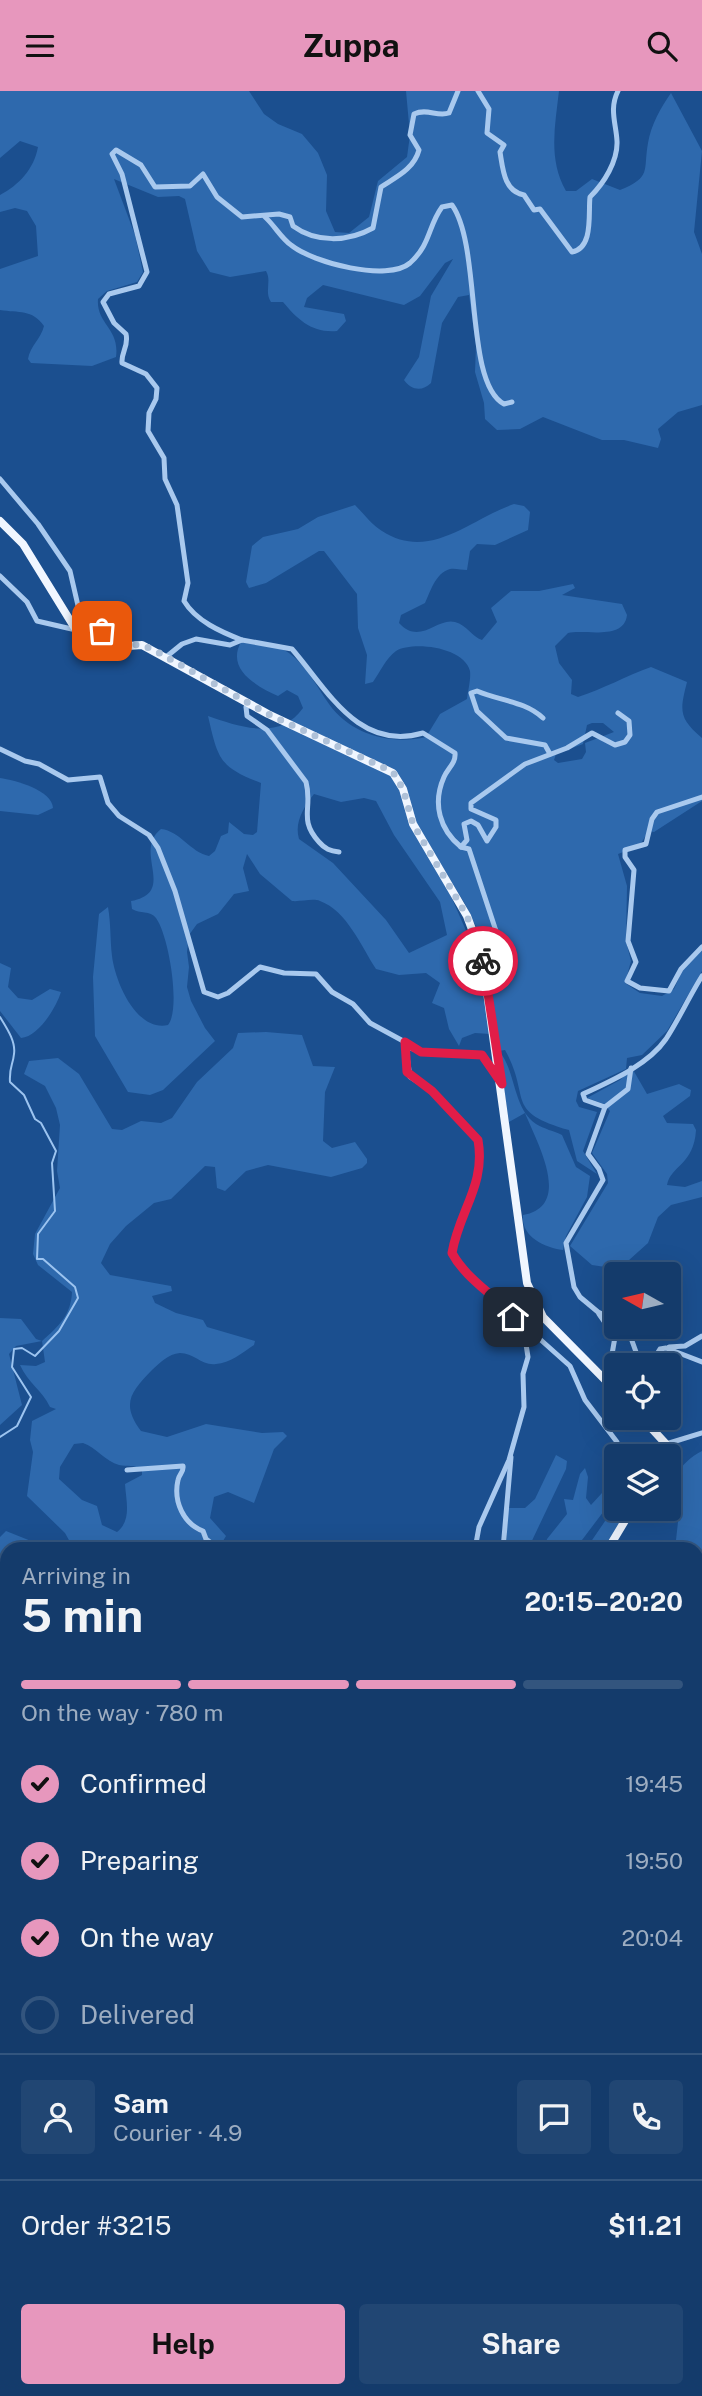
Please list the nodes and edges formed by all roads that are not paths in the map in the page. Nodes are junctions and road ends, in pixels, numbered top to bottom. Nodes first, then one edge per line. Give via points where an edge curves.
1 (458, 91) edge
2 (478, 91) edge
3 (618, 91) edge
4 (265, 217) junction
5 (512, 402) dead end
6 (0, 479) edge
7 (0, 521) edge
8 (0, 576) edge
9 (76, 630) junction
10 (242, 640) junction
11 (122, 644) junction
12 (166, 657) junction
13 (252, 705) junction
14 (618, 713) dead end
15 (543, 718) dead end
16 (0, 749) edge
17 (550, 754) junction
18 (702, 797) edge
19 (461, 847) junction
20 (339, 852) dead end
21 (702, 947) edge
22 (485, 969) junction
23 (702, 976) edge
24 (405, 1042) junction
25 (631, 1068) junction
26 (502, 1084) junction
27 (605, 1107) junction
28 (598, 1312) junction
29 (604, 1315) edge
30 (543, 1317) junction
31 (533, 1333) junction
32 (702, 1336) edge
33 (631, 1339) edge
34 (666, 1348) junction
35 (612, 1353) edge
36 (702, 1362) edge
37 (604, 1379) edge
38 (653, 1430) edge
39 (702, 1433) edge
40 (616, 1444) edge
41 (666, 1444) joint
42 (511, 1454) junction
43 (127, 1470) dead end
44 (625, 1521) edge
45 (210, 1542) edge
46 (476, 1542) edge
47 (504, 1542) edge
48 (612, 1542) edge

1 - 4 street via 449,113 414,114 410,135 419,150 417,157 381,187 373,228 358,235 317,240 293,226 290,217
2 - 3 street via 489,109 487,133 504,145 500,152 508,186 551,220 572,252 583,246 590,197 600,187 617,150 611,114
4 - 5 street via 289,244 319,261 399,270 430,238 442,207 452,205 462,219 484,376 491,395 504,404
4 - 10 street via 242,217 217,197 203,174 190,187 155,187 141,165 117,150 112,154 122,174 147,272 139,286 109,294 103,302 126,334 122,363 146,374 156,388 148,431 164,458 164,479 177,505 188,583 184,601 207,623
6 - 11 street via 62,556 79,610
7 - 9 main road via 23,544
8 - 9 street via 27,602 37,621
9 - 11 main road via 101,648
10 - 12 street via 230,645 196,639
10 - 19 street via 292,649 353,722 405,738 422,733 455,753 438,795 447,836
11 - 12 main road via 142,645
12 - 13 main road
13 - 20 street via 247,707 247,716 267,730 306,782 309,831 329,851
13 - 22 main road via 393,772 413,824 467,916
14 - 17 street via 629,721 630,735 625,742 615,745 592,733
15 - 17 street via 525,705 471,693 477,712 506,737 545,745
16 - 24 street via 68,780 100,777 108,803 149,835 174,891 204,992 218,997 228,993 260,967 316,974 370,1023
17 - 19 street via 525,764 471,803 471,809 496,820 496,827 487,841 478,825 464,824 467,839
18 - 21 street via 657,812 646,844 625,851 634,870 628,941 636,962 628,981 640,988 669,991 681,969
19 - 22 street via 469,849 496,931 498,953
22 - 26 main road
23 - 25 street via 664,1041
24 - 26 street via 421,1052 482,1055
24 - 31 street via 410,1077 432,1091 478,1140 478,1183 460,1218 452,1253 461,1268
25 - 27 street via 628,1089
25 - 27 street via 583,1094 585,1100
26 - 30 main road via 527,1283
27 - 28 street via 587,1154 603,1180 566,1243 574,1287
28 - 29 street
28 - 35 street via 615,1337
30 - 31 street
30 - 37 main road
31 - 40 street via 570,1366 585,1400
31 - 42 street via 525,1338 524,1407
32 - 34 street via 685,1346
33 - 34 street via 640,1363 651,1363 660,1349
34 - 36 street
38 - 41 main road
39 - 41 street
42 - 46 street
42 - 47 street
43 - 45 street via 183,1466 177,1488 183,1515
44 - 48 main road

